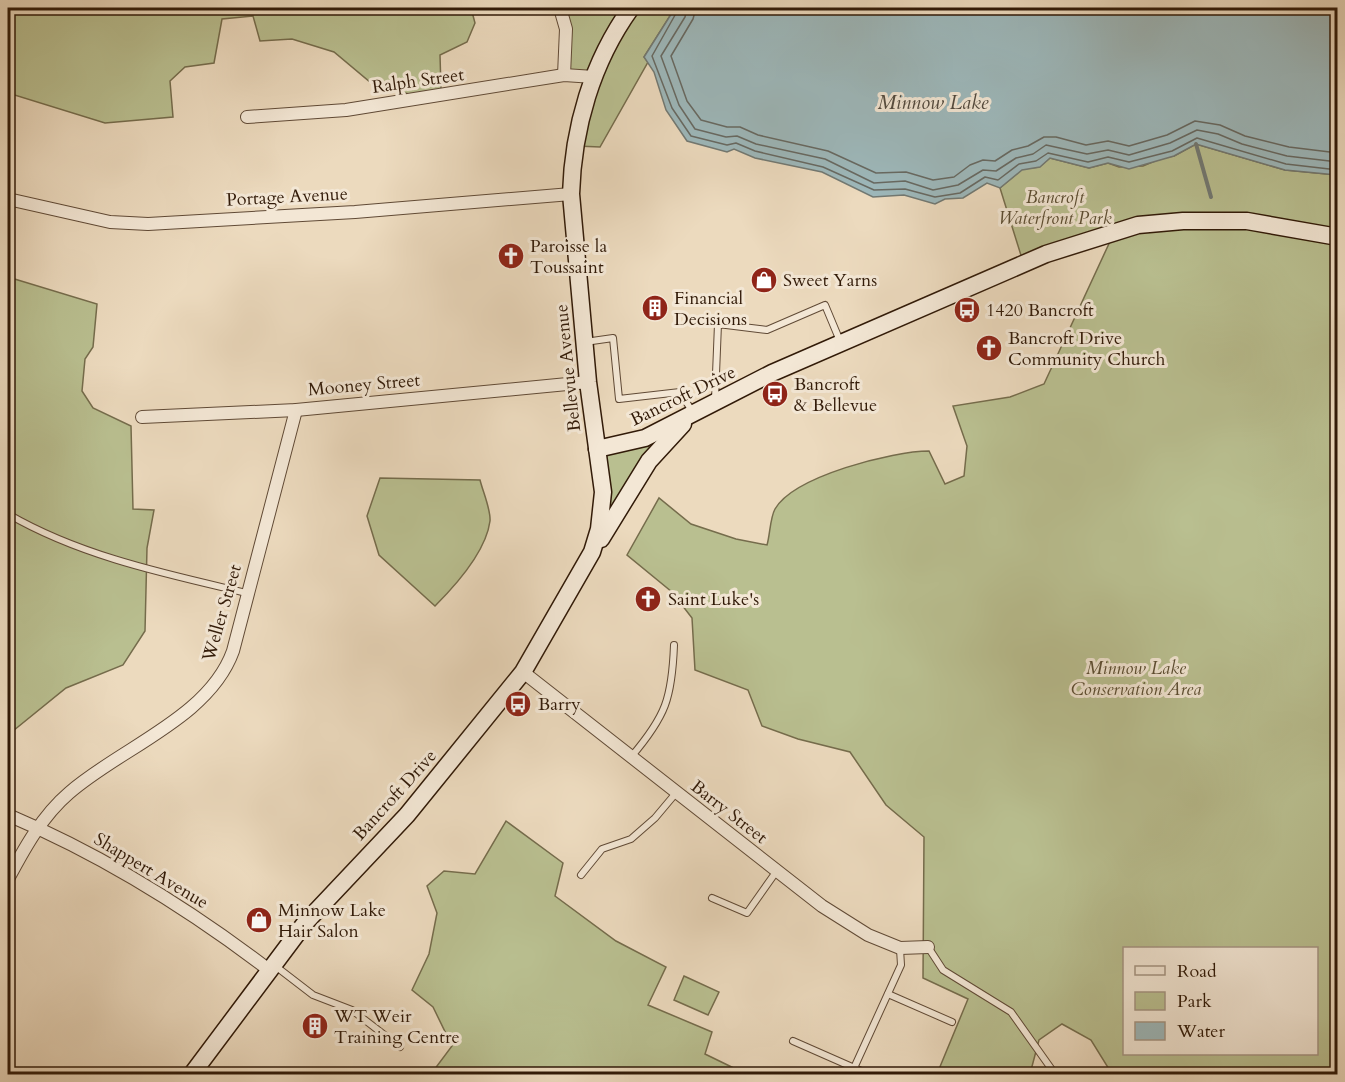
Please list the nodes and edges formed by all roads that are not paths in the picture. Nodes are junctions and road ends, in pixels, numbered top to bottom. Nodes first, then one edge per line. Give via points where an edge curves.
1 (560, 8) edge
2 (631, 8) edge
3 (564, 75) junction
4 (594, 76) junction
5 (247, 117) dead end
6 (571, 194) junction
7 (8, 199) edge
8 (1338, 237) edge
9 (584, 342) junction
10 (841, 343) junction
11 (588, 382) junction
12 (715, 403) junction
13 (296, 410) junction
14 (692, 415) junction
15 (142, 417) dead end
16 (597, 449) junction
17 (8, 514) edge
18 (592, 552) junction
19 (247, 593) junction
20 (674, 645) dead end
21 (523, 672) junction
22 (631, 758) junction
23 (676, 793) junction
24 (8, 815) edge
25 (39, 828) junction
26 (776, 872) junction
27 (581, 875) dead end
28 (8, 879) edge
29 (712, 898) dead end
30 (928, 947) joint
31 (900, 948) junction
32 (271, 968) junction
33 (888, 994) junction
34 (952, 1022) dead end
35 (793, 1041) dead end
36 (400, 1047) dead end
37 (854, 1068) junction
38 (192, 1074) edge
39 (868, 1074) edge
40 (1055, 1074) edge

1 - 3 street via 566,29
2 - 4 main road, Bellevue Avenue
3 - 4 street, Ralph Street
3 - 5 street, Ralph Street via 346,110
4 - 6 main road, Bellevue Avenue via 577,135
6 - 7 street, Portage Avenue via 148,224 110,222
6 - 9 main road, Bellevue Avenue
8 - 10 main road, Bancroft Drive via 1247,221 1138,225 1046,254
9 - 11 main road, Bellevue Avenue
9 - 14 lane via 613,338 619,399 680,392
10 - 12 main road, Bancroft Drive
10 - 12 lane via 825,305 767,330 718,324
11 - 13 street, Mooney Street
11 - 16 main road, Bellevue Avenue
12 - 14 main road, Bancroft Drive
13 - 15 street, Mooney Street
13 - 19 street, Weller Street
14 - 16 main road, Bancroft Drive via 645,438
14 - 18 main road via 649,461
16 - 18 main road, Bancroft Drive via 603,492
17 - 19 lane via 88,550
18 - 21 main road, Bancroft Drive
19 - 25 street, Weller Street via 228,665 208,693 87,777 54,807
20 - 22 lane via 671,694
21 - 22 street, Barry Street
21 - 32 main road, Bancroft Drive via 407,815 324,901
22 - 23 street, Barry Street
23 - 26 street, Barry Street
23 - 27 lane via 631,838 602,849
24 - 25 street, Shappert Avenue
25 - 28 street, Weller Street
25 - 32 street, Shappert Avenue via 153,891
26 - 29 lane via 747,913
26 - 31 street, Barry Street via 843,920
30 - 31 street, Barry Street
30 - 40 lane via 943,970 1011,1012
31 - 33 lane via 901,964
32 - 36 lane via 313,994 352,1010
32 - 38 main road, Bancroft Drive
33 - 34 lane
33 - 37 lane
35 - 37 lane
37 - 39 lane

